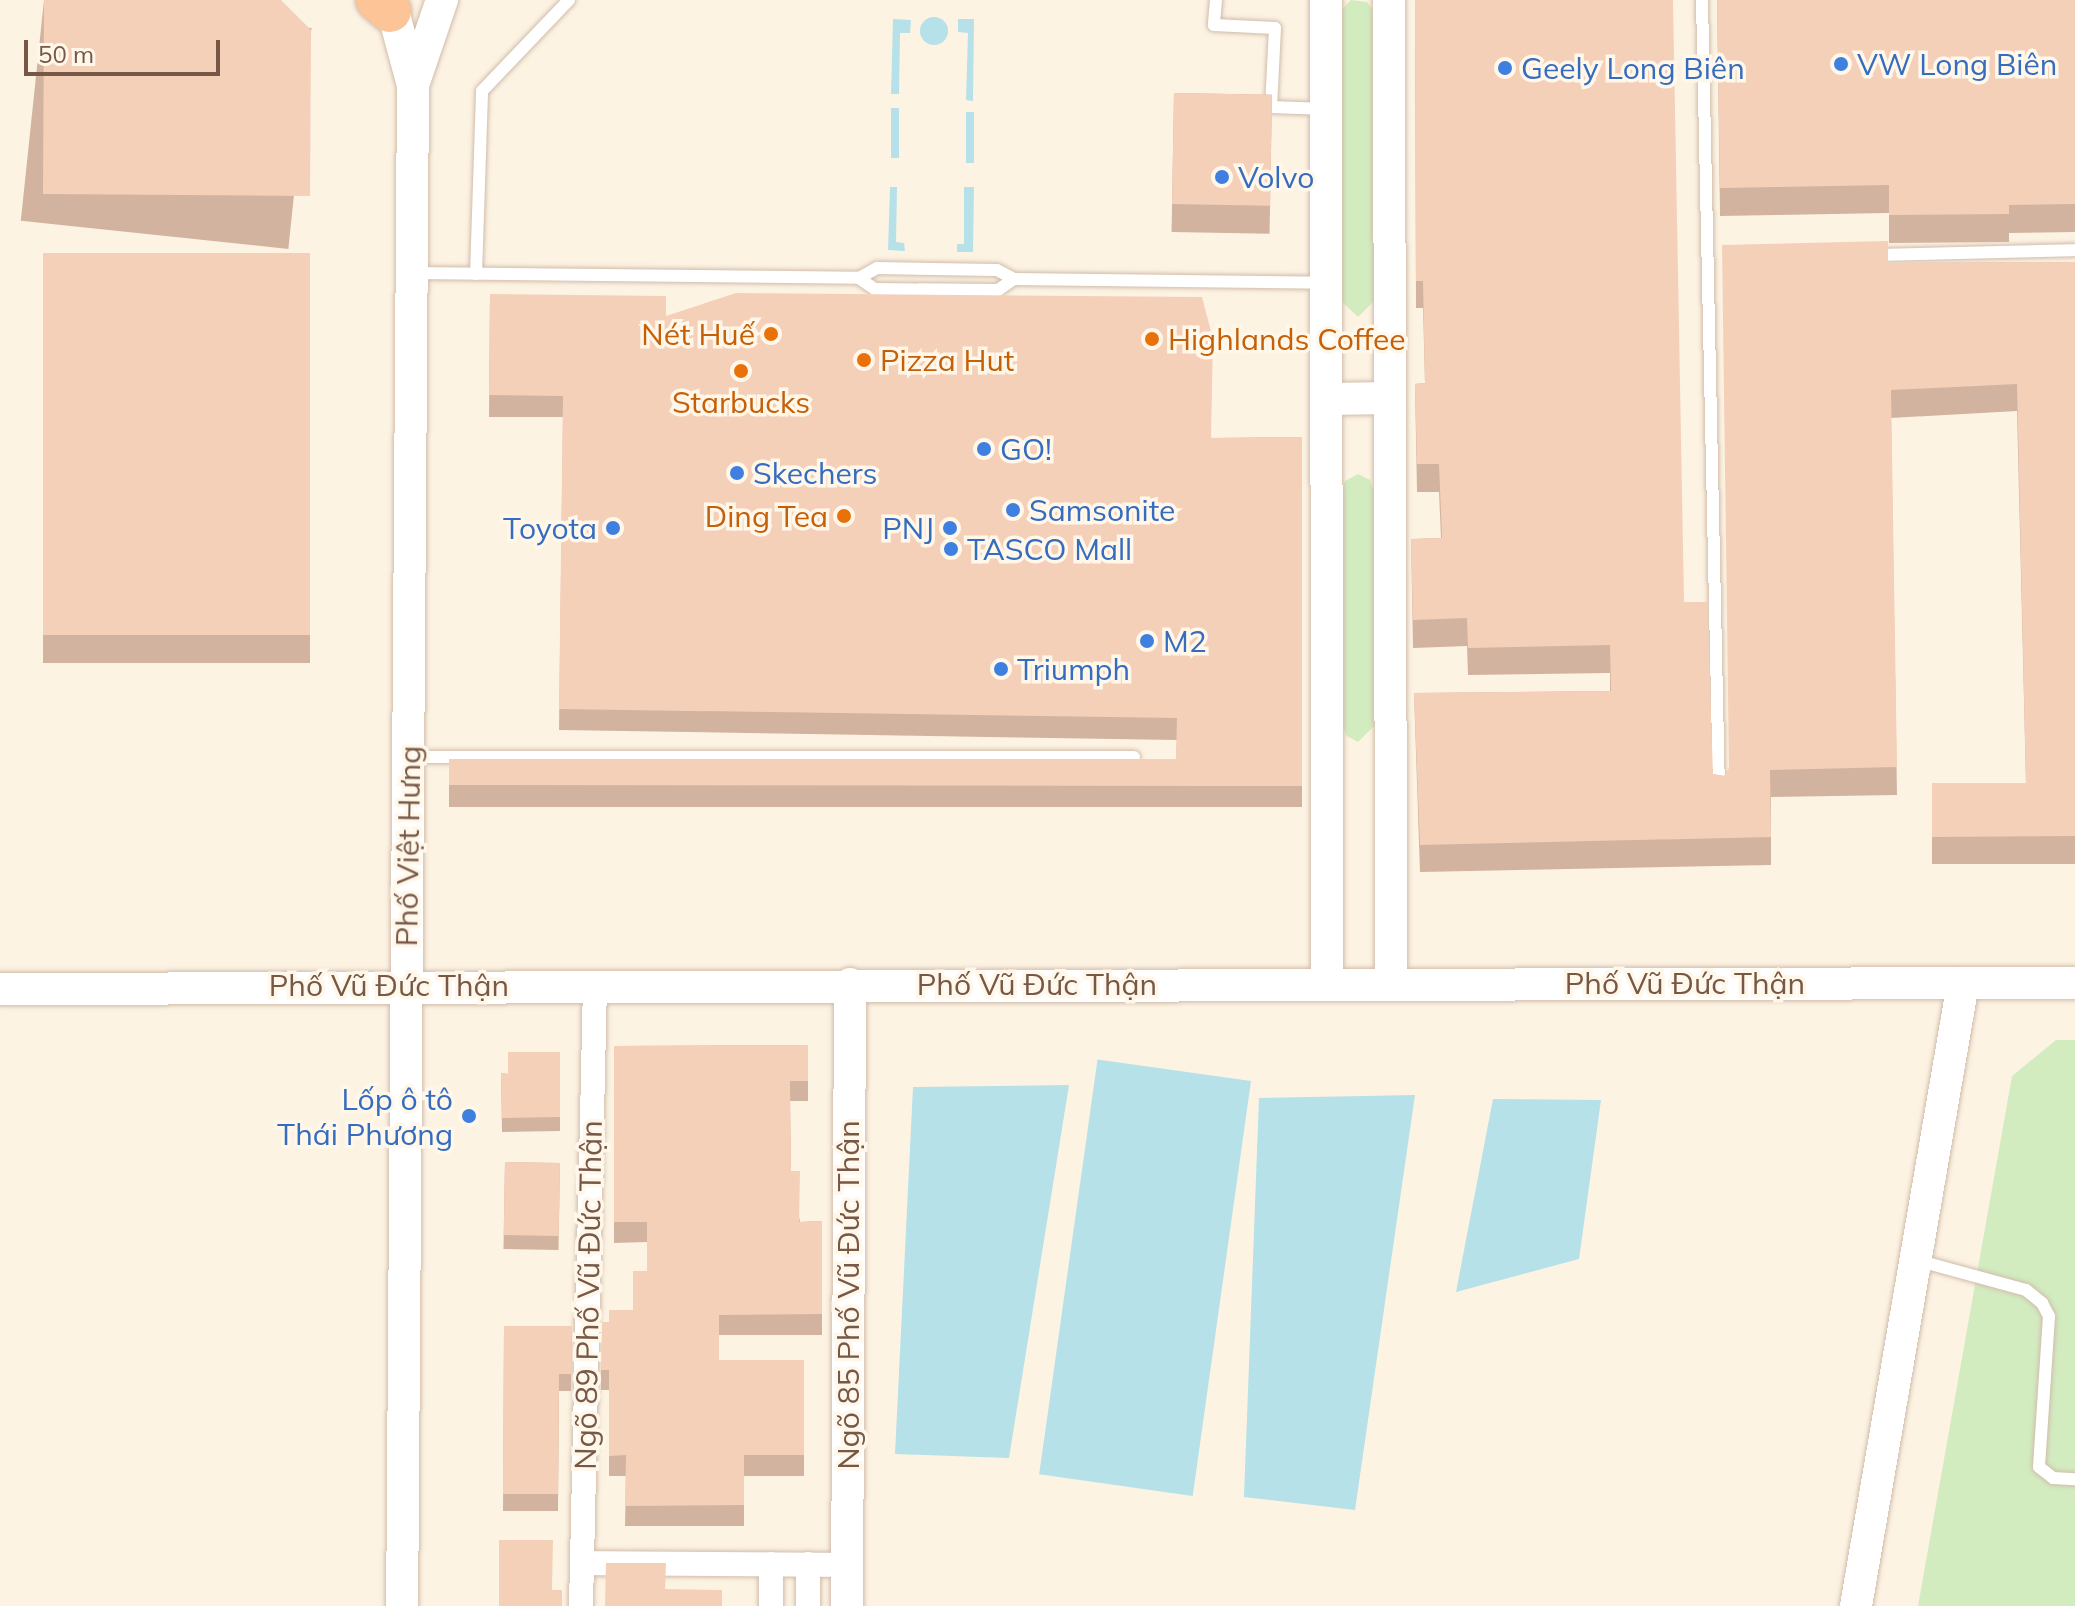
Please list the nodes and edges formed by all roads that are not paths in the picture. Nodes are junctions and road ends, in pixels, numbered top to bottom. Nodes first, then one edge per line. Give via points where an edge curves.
1 (442, 0) edge
2 (569, 0) edge
3 (1216, 0) edge
4 (1326, 0) edge
5 (1389, 0) edge
6 (1702, 0) edge
7 (386, 4) edge
8 (413, 85) junction
9 (1326, 109) junction
10 (2075, 250) edge
11 (1853, 255) edge
12 (1726, 258) edge
13 (1711, 259) junction
14 (414, 273) junction
15 (476, 274) junction
16 (859, 278) junction
17 (1014, 279) junction
18 (1326, 283) junction
19 (1390, 398) junction
20 (1326, 399) junction
21 (409, 757) junction
22 (1134, 757) edge
23 (1720, 796) edge
24 (1391, 983) junction
25 (1963, 983) junction
26 (2075, 983) edge
27 (407, 984) junction
28 (595, 984) junction
29 (850, 984) junction
30 (1327, 984) junction
31 (0, 989) edge
32 (1916, 1260) junction
33 (2075, 1479) edge
34 (582, 1563) junction
35 (771, 1564) junction
36 (808, 1564) junction
37 (847, 1565) junction
38 (402, 1606) edge
39 (581, 1606) edge
40 (771, 1606) edge
41 (808, 1606) edge
42 (847, 1606) edge
43 (1856, 1606) edge

1 - 8 street, Phố Việt Hưng
2 - 15 lane via 482,91
3 - 9 lane via 1214,25 1275,28 1271,107
4 - 9 street
5 - 19 street
6 - 13 lane
7 - 8 street, Phố Việt Hưng
8 - 14 street, Phố Việt Hưng
9 - 18 street
10 - 11 lane
12 - 13 lane
13 - 23 lane
14 - 15 lane
14 - 21 street, Phố Việt Hưng
15 - 16 lane
16 - 17 lane via 877,268 997,270
16 - 17 lane via 875,289 998,290
17 - 18 lane
18 - 20 street
19 - 20 street
19 - 24 street
20 - 30 street
21 - 22 lane
21 - 27 street, Phố Việt Hưng
24 - 25 street, Phố Vũ Đức Thận
24 - 30 street, Phố Vũ Đức Thận
25 - 26 street, Phố Vũ Đức Thận
25 - 32 street
27 - 28 street, Phố Vũ Đức Thận
27 - 31 street, Phố Vũ Đức Thận
27 - 38 street, Phố Việt Hưng
28 - 29 street, Phố Vũ Đức Thận
28 - 34 street, Ngõ 89 Phố Vũ Đức Thận
29 - 30 street, Phố Vũ Đức Thận
29 - 37 street, Ngõ 85 Phố Vũ Đức Thận
32 - 33 lane via 2026,1290 2042,1303 2049,1316 2039,1467 2053,1478
32 - 43 street
34 - 35 street
34 - 39 street, Ngõ 89 Phố Vũ Đức Thận
35 - 36 street
35 - 40 street
36 - 37 street
36 - 41 street
37 - 42 street, Ngõ 85 Phố Vũ Đức Thận

